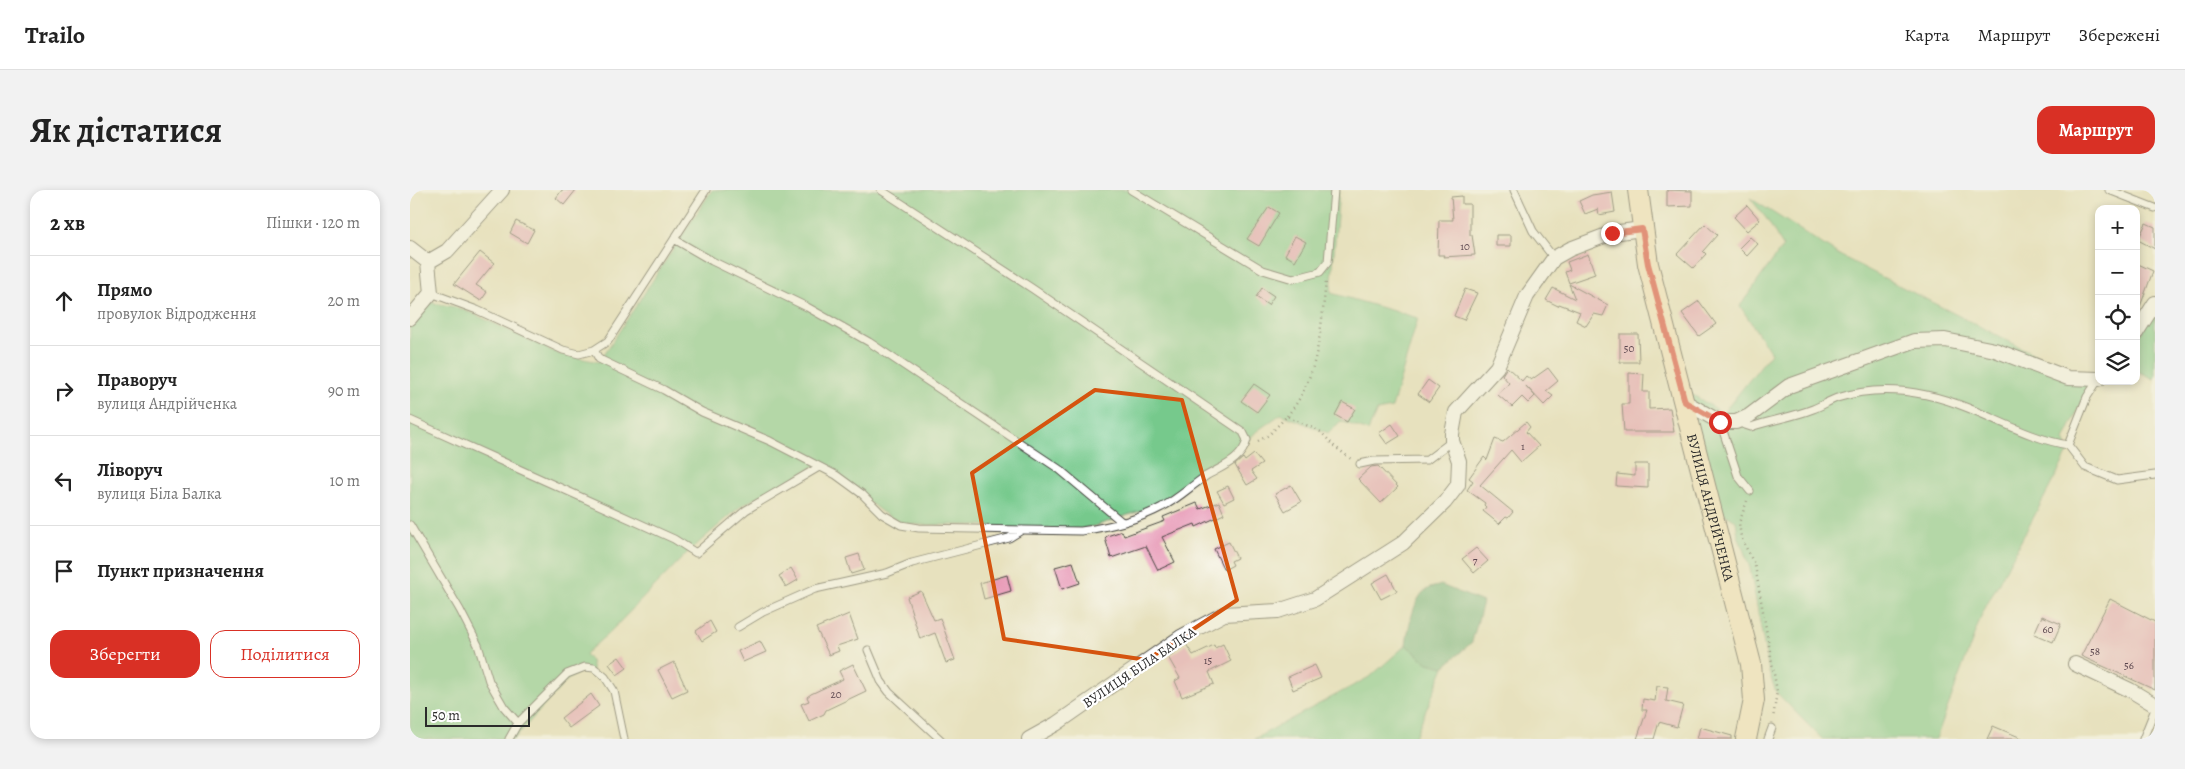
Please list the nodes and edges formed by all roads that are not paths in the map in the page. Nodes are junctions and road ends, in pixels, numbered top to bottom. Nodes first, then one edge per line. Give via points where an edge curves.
1 (502, 190) edge
2 (706, 190) edge
3 (880, 190) edge
4 (1131, 190) edge
5 (1334, 190) edge
6 (1514, 190) edge
7 (1638, 190) edge
8 (2109, 190) edge
9 (2155, 208) edge
10 (1642, 229) junction
11 (674, 239) junction
12 (410, 248) edge
13 (1554, 258) junction
14 (428, 262) junction
15 (431, 294) junction
16 (2155, 303) edge
17 (410, 318) edge
18 (2140, 327) edge
19 (594, 350) junction
20 (2095, 380) edge
21 (2095, 385) edge
22 (1685, 402) junction
23 (410, 420) edge
24 (1720, 422) junction
25 (1736, 422) junction
26 (1452, 441) junction
27 (2068, 445) junction
28 (1360, 464) road end
29 (819, 467) junction
30 (2155, 475) edge
31 (1750, 491) road end
32 (1122, 522) junction
33 (410, 525) edge
34 (1023, 530) junction
35 (738, 627) dead end
36 (868, 650) dead end
37 (2075, 664) dead end
38 (2155, 705) edge
39 (2155, 709) edge
40 (518, 723) junction
41 (1772, 728) road end
42 (509, 739) edge
43 (624, 739) edge
44 (940, 739) edge
45 (1030, 739) edge
46 (1746, 739) edge
47 (1768, 739) edge
48 (2143, 739) edge

1 - 14 street via 446,251
2 - 11 lane
3 - 32 lane via 1244,432 1248,440 1239,457 1162,508
4 - 5 lane via 1263,270 1293,279 1320,272 1328,262
6 - 13 lane via 1533,230
7 - 10 street, ВУЛИЦЯ АНДРІЙЧЕНКА
8 - 9 lane
10 - 13 street, ВУЛИЦЯ БІЛА БАЛКА via 1612,233
10 - 22 street, ВУЛИЦЯ АНДРІЙЧЕНКА via 1648,264
11 - 19 lane via 608,341
11 - 32 lane via 869,342 1060,469
12 - 14 street
13 - 26 street, ВУЛИЦЯ БІЛА БАЛКА via 1528,296 1498,367 1456,412
14 - 15 street
15 - 17 street
15 - 19 lane via 477,310 563,350 579,354
16 - 18 street
19 - 29 lane via 599,359
20 - 25 street via 2068,378 1996,350 1945,340 1914,341 1789,386
21 - 27 lane
22 - 24 street
22 - 46 street, ВУЛИЦЯ АНДРІЙЧЕНКА via 1750,664 1754,700
23 - 29 lane via 674,539 696,553 746,510
24 - 25 street
24 - 31 lane via 1738,476
25 - 27 lane via 1751,427 1813,409 1838,398 1885,390 1916,392 1966,407 2046,441
26 - 28 lane via 1427,460
26 - 45 street, ВУЛИЦЯ БІЛА БАЛКА via 1459,461 1458,485 1403,544 1315,600 1278,611 1224,614 1181,637
27 - 30 lane via 2085,467 2117,480
29 - 34 lane via 836,475 882,514 901,525
32 - 34 lane via 1081,531
33 - 40 lane via 460,610 478,646 493,688
34 - 35 lane via 1009,538 912,563 888,573 815,590 763,612
36 - 44 lane via 880,681
37 - 38 street
39 - 48 lane
40 - 42 lane
40 - 43 lane via 567,674 585,667 594,668 614,691
41 - 47 lane

